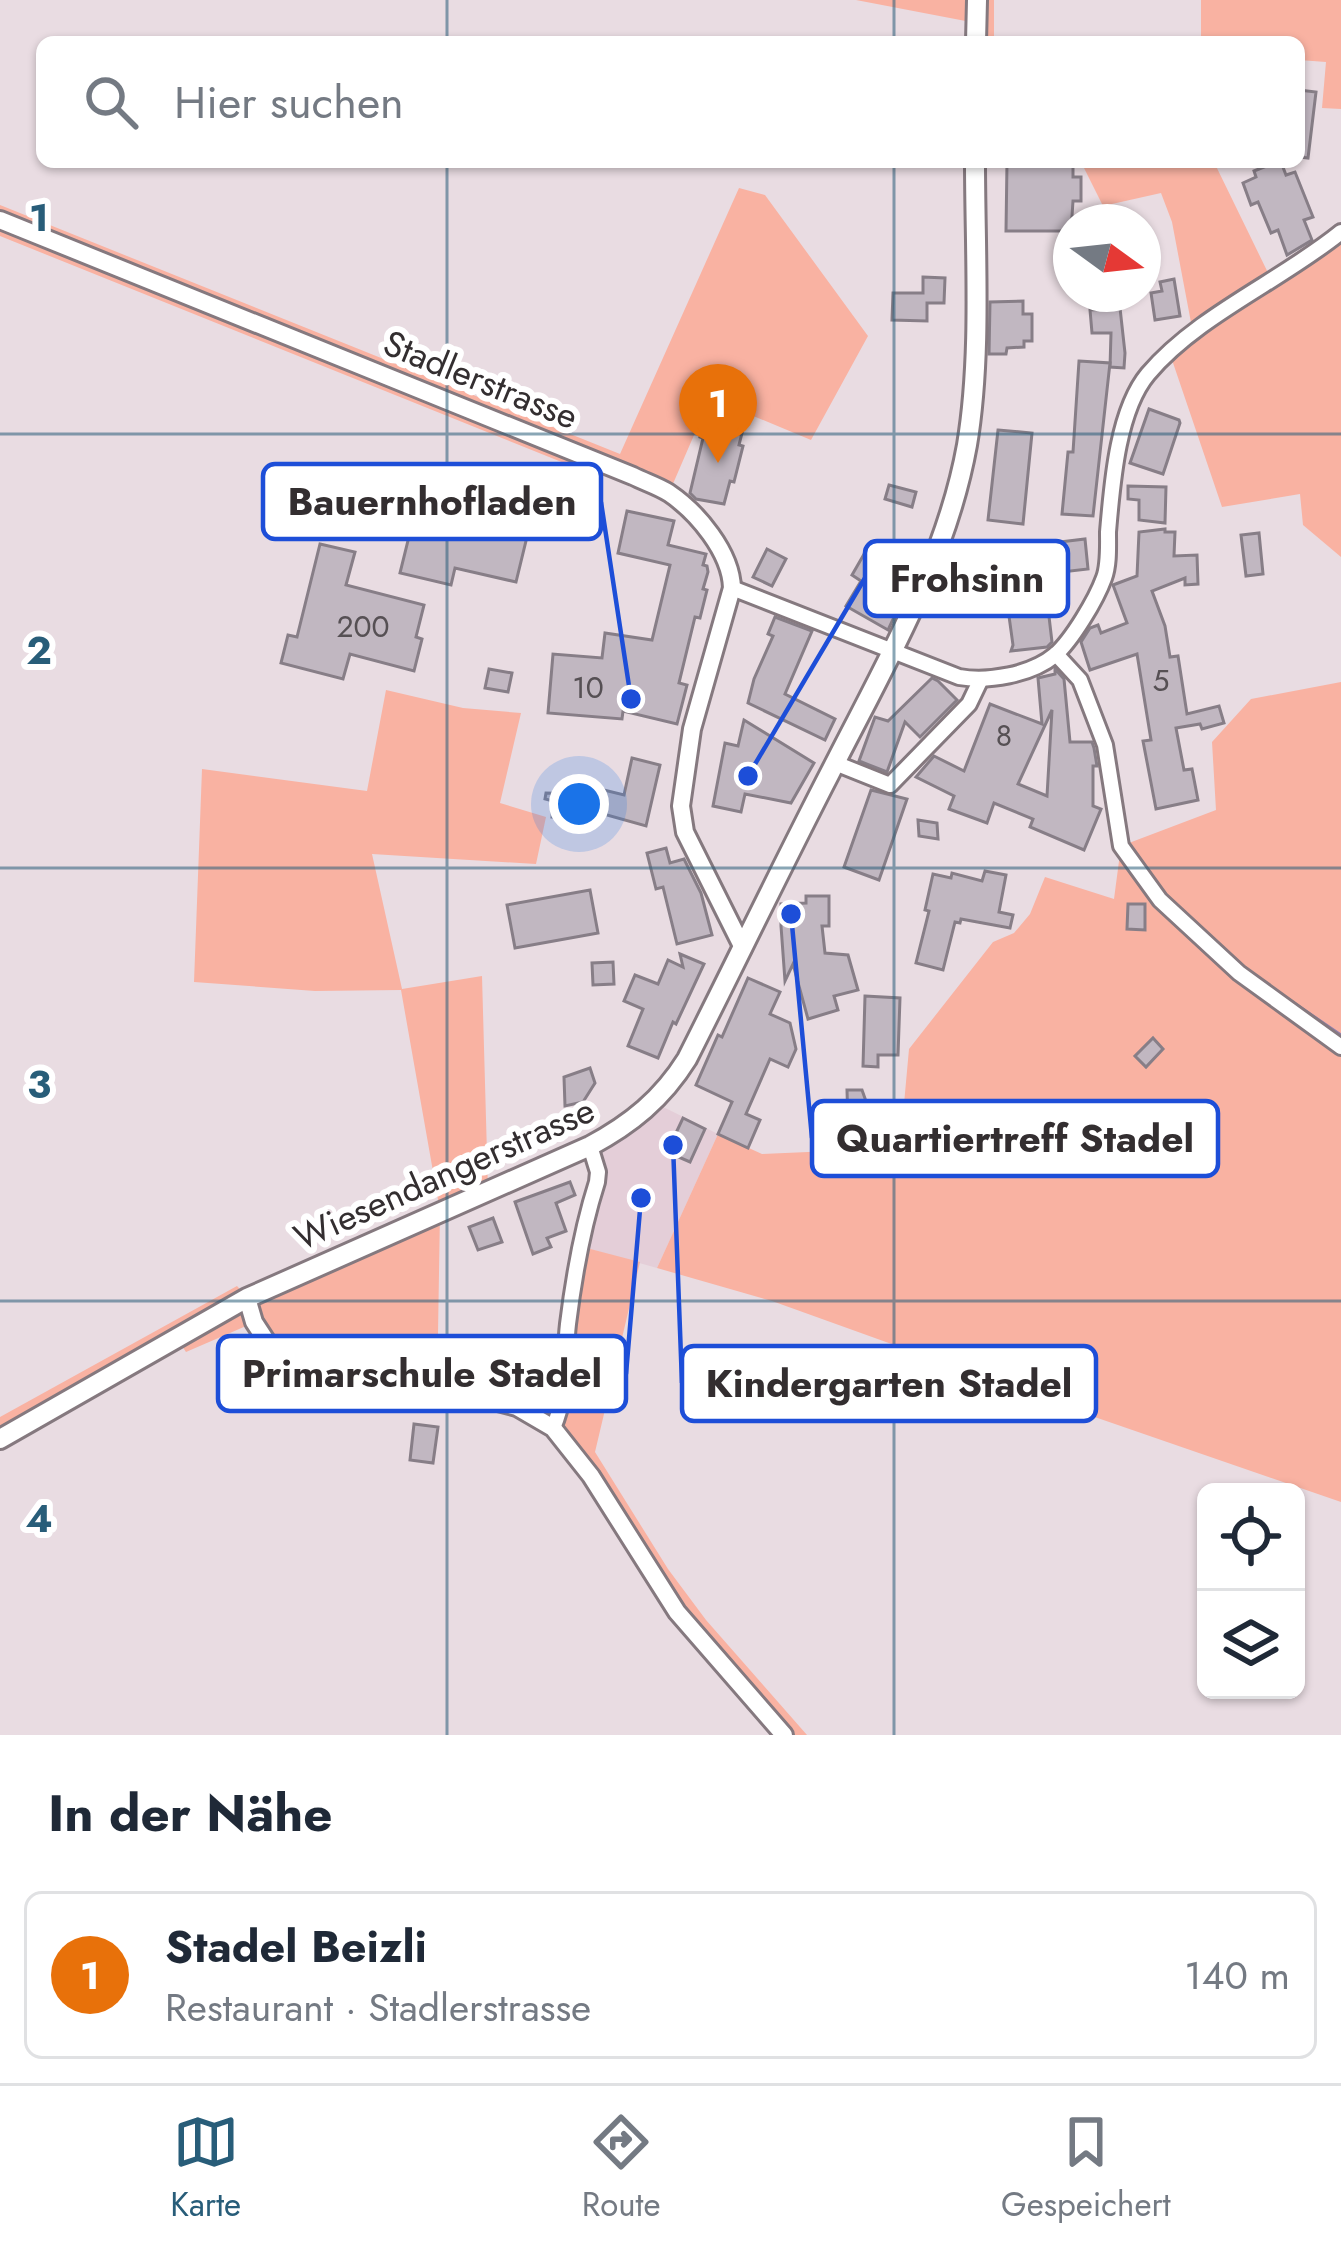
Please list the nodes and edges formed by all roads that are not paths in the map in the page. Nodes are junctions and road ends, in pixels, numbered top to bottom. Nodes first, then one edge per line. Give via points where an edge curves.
1 (977, 0) edge
2 (976, 36) edge
3 (975, 168) edge
4 (0, 220) edge
5 (1341, 232) edge
6 (732, 588) junction
7 (891, 651) junction
8 (1056, 654) junction
9 (980, 681) junction
10 (835, 763) junction
11 (743, 948) junction
12 (1341, 1046) edge
13 (590, 1146) junction
14 (247, 1298) junction
15 (553, 1427) junction
16 (0, 1439) edge
17 (784, 1735) edge

1 - 2 main road
3 - 7 main road, Wiesendangerstrasse via 967,445 944,531
4 - 6 street, Stadlerstrasse via 669,493 700,520
5 - 8 street via 1225,309 1144,379 1113,476 1106,575
6 - 7 street
6 - 11 street via 692,729 681,806
7 - 9 street
7 - 10 main road, Wiesendangerstrasse
8 - 9 street
8 - 12 street via 1080,680 1105,745 1121,846 1160,900 1239,973
9 - 10 street via 969,704 890,785
10 - 11 main road, Wiesendangerstrasse
11 - 13 main road, Wiesendangerstrasse via 674,1080 639,1116
13 - 14 main road, Wiesendangerstrasse
13 - 15 street via 597,1182 579,1246 563,1406
14 - 15 street via 284,1368 320,1384 483,1397
14 - 16 main road, Wiesendangerstrasse
15 - 17 street via 677,1612

